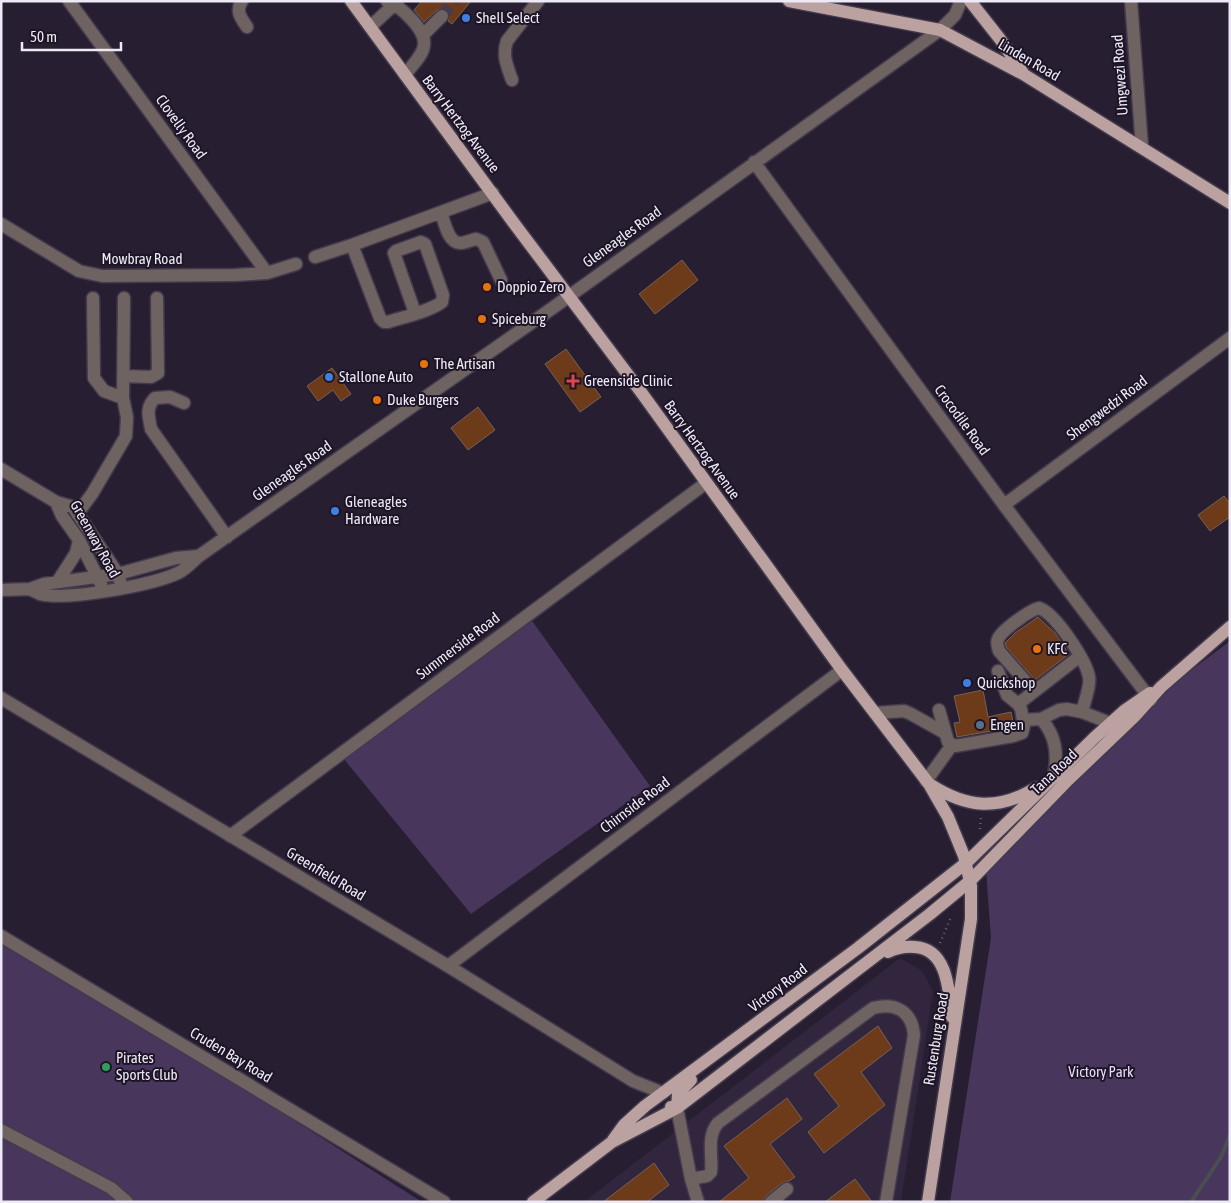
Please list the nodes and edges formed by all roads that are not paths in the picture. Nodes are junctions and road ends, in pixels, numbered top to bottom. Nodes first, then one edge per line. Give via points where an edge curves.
1 (69, 1) edge
2 (242, 1) edge
3 (351, 1) edge
4 (538, 1) edge
5 (788, 1) edge
6 (961, 1) edge
7 (970, 1) edge
8 (1131, 1) edge
9 (393, 2) edge
10 (442, 16) tunnel mouth
11 (247, 27) dead end
12 (370, 27) junction
13 (940, 30) junction
14 (423, 35) junction
15 (1023, 74) junction
16 (405, 75) junction
17 (512, 80) dead end
18 (1142, 147) junction
19 (754, 162) junction
20 (493, 193) junction
21 (1230, 203) edge
22 (441, 212) junction
23 (1, 224) edge
24 (352, 246) junction
25 (314, 257) dead end
26 (296, 264) dead end
27 (268, 272) junction
28 (501, 280) dead end
29 (568, 296) junction
30 (93, 298) dead end
31 (124, 298) dead end
32 (157, 298) dead end
33 (415, 313) junction
34 (1230, 338) edge
35 (123, 376) junction
36 (123, 398) junction
37 (184, 403) dead end
38 (1, 469) edge
39 (706, 483) junction
40 (56, 502) junction
41 (1004, 505) junction
42 (77, 514) junction
43 (227, 537) junction
44 (79, 540) junction
45 (199, 556) junction
46 (118, 574) junction
47 (99, 577) junction
48 (58, 581) junction
49 (122, 588) junction
50 (30, 589) junction
51 (1, 590) edge
52 (104, 591) junction
53 (1230, 627) edge
54 (1080, 656) junction
55 (842, 670) junction
56 (998, 671) dead end
57 (1034, 691) junction
58 (1149, 697) junction
59 (1, 698) edge
60 (1018, 704) junction
61 (939, 710) dead end
62 (1082, 712) junction
63 (874, 713) junction
64 (1041, 719) junction
65 (1023, 720) junction
66 (1110, 723) junction
67 (945, 733) junction
68 (952, 745) junction
69 (1051, 778) junction
70 (927, 782) junction
71 (230, 836) junction
72 (966, 863) junction
73 (970, 881) junction
74 (1, 936) edge
75 (872, 960) junction
76 (448, 966) junction
77 (954, 1029) junction
78 (720, 1052) junction
79 (633, 1080) junction
80 (663, 1093) junction
81 (645, 1106) junction
82 (677, 1108) junction
83 (1, 1130) edge
84 (616, 1136) junction
85 (691, 1179) junction
86 (787, 1189) dead end
87 (127, 1202) edge
88 (444, 1202) edge
89 (533, 1202) edge
90 (698, 1202) edge
91 (771, 1202) edge
92 (886, 1202) edge
93 (928, 1202) edge

1 - 27 street, Clovelly Road
2 - 11 street via 238,12
3 - 12 main road, Barry Hertzog Avenue
4 - 17 street via 505,46 504,54
5 - 13 main road, Linden Road
6 - 13 street, Gleneagles Road via 955,15
7 - 15 main road
8 - 18 street, Umgwezi Road
9 - 12 street
9 - 14 street
10 - 14 street
12 - 16 main road, Barry Hertzog Avenue
13 - 15 main road, Linden Road
13 - 19 street, Gleneagles Road
14 - 16 street via 421,54
15 - 18 main road, Linden Road
16 - 20 main road, Barry Hertzog Avenue
18 - 21 main road, Linden Road
19 - 29 street, Gleneagles Road
19 - 41 street, Crocodile Road
20 - 22 street
20 - 29 main road, Barry Hertzog Avenue
22 - 24 street
22 - 28 street via 456,242 476,239 483,242
23 - 27 street, Mowbray Road via 79,271 102,276
24 - 25 street
24 - 33 street via 382,320 388,322
26 - 27 street, Mowbray Road
29 - 39 main road, Barry Hertzog Avenue
29 - 43 street, Gleneagles Road
30 - 36 street via 94,378 104,391
31 - 35 street
32 - 35 street via 158,373 151,377
33 - 33 street via 438,305 443,298 426,246 421,242 394,253
34 - 41 street, Shengwedzi Road
35 - 36 street
36 - 42 street via 126,436
37 - 43 street via 170,397 155,398 148,411 152,429
38 - 40 street, Greenway Road
39 - 55 main road, Barry Hertzog Avenue
39 - 71 street, Summerside Road
40 - 42 street, Greenway Road via 73,508
40 - 44 street, Greenway Road
41 - 58 street, Crocodile Road
42 - 46 street, Greenway Road
43 - 45 street, Gleneagles Road
44 - 47 street, Greenway Road
44 - 48 street via 76,553
45 - 46 street, Gleneagles Road via 176,558
45 - 49 street, Gleneagles Road via 175,574
46 - 47 street, Gleneagles Road
46 - 49 street, Greenway Road
47 - 48 street, Gleneagles Road
47 - 52 street, Greenway Road
48 - 50 street, Gleneagles Road
49 - 52 street, Gleneagles Road
50 - 51 street, Gleneagles Road
50 - 52 street, Gleneagles Road via 52,595
53 - 58 main road, Tana Road
54 - 57 street
54 - 57 street via 1045,609 1028,612 1000,635 997,645
54 - 62 street via 1090,679
55 - 63 main road, Barry Hertzog Avenue
55 - 76 street, Chirnside Road
56 - 60 street via 1008,695
57 - 60 street
58 - 66 main road, Tana Road
58 - 73 main road, Tana Road
59 - 71 street, Greenfield Road
60 - 65 street
61 - 67 street
62 - 64 street via 1063,709
62 - 66 street
63 - 67 street via 904,711
63 - 70 main road, Barry Hertzog Avenue
64 - 65 street
64 - 69 street via 1049,729 1056,750 1057,762
65 - 68 street via 1023,730 1018,735 959,747
66 - 69 main road, Tana Road
67 - 68 street
68 - 70 street
69 - 70 main road via 1021,796 986,804 967,803
69 - 72 main road, Tana Road
70 - 72 main road, Barry Hertzog Avenue via 954,830
71 - 76 street, Greenfield Road
72 - 73 main road, Barry Hertzog Avenue
72 - 78 main road, Victory Road
73 - 75 main road, Victory Road
73 - 77 main road, Rustenburg Road via 970,930
74 - 88 street, Cruden Bay Road
75 - 77 main road via 904,947 920,947 932,954 940,962 946,978
75 - 82 main road, Victory Road
76 - 79 street, Greenfield Road
77 - 93 main road, Rustenburg Road
78 - 80 main road, Victory Road
78 - 82 main road via 681,1089 676,1099
79 - 80 street, Greenfield Road
79 - 81 street
80 - 81 main road, Victory Road
81 - 84 main road, Victory Road
82 - 84 main road, Victory Road
82 - 85 street
83 - 87 street via 111,1188
84 - 89 main road, Victory Road
85 - 90 street
85 - 92 street via 711,1172 711,1137 718,1123 873,1008 884,1005 910,1017 914,1035
86 - 91 street

